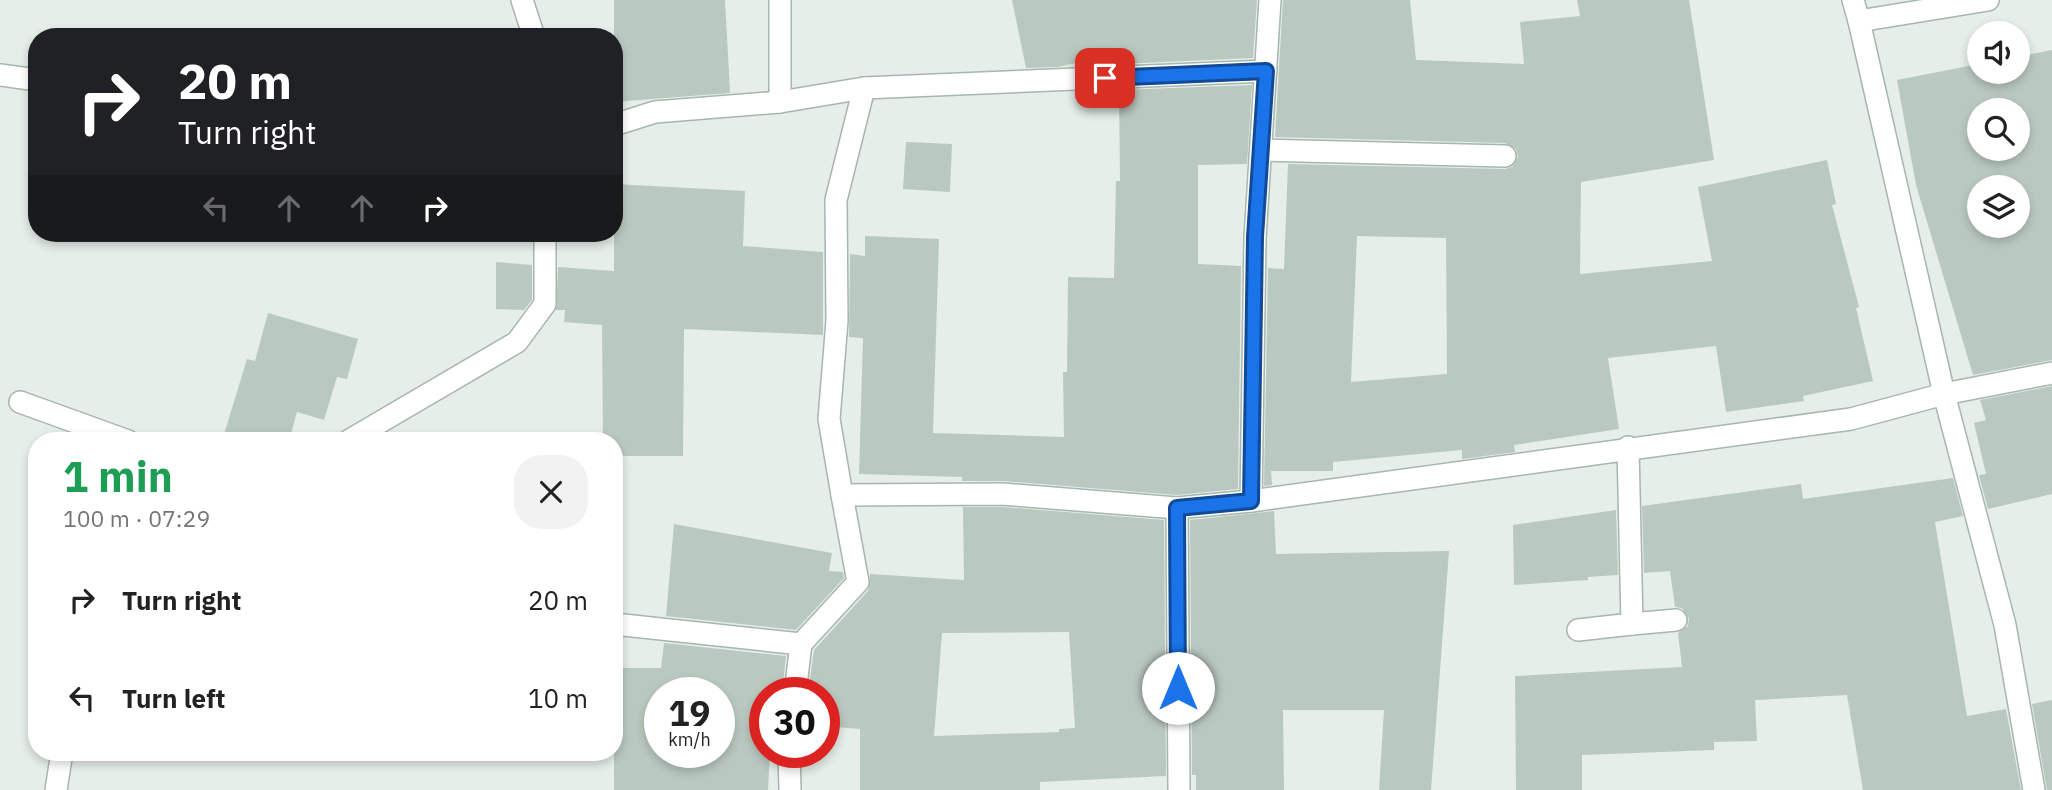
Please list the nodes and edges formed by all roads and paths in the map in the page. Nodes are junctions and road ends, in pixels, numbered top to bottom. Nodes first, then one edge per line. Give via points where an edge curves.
1 (522, 0) edge
2 (780, 0) edge
3 (1270, 0) edge
4 (1988, 0) edge
5 (1856, 10) edge
6 (531, 28) edge
7 (1266, 71) junction
8 (0, 75) edge
9 (28, 79) edge
10 (864, 88) junction
11 (780, 102) junction
12 (623, 122) edge
13 (1261, 150) junction
14 (1505, 156) dead end
15 (545, 242) edge
16 (2052, 373) edge
17 (1944, 394) junction
18 (20, 402) dead end
19 (103, 432) edge
20 (363, 432) edge
21 (1628, 447) junction
22 (842, 495) junction
23 (1251, 501) junction
24 (1177, 508) junction
25 (1676, 620) dead end
26 (1632, 624) junction
27 (623, 625) edge
28 (1578, 630) dead end
29 (801, 644) junction
30 (797, 677) edge
31 (61, 761) edge
32 (789, 768) edge
33 (56, 790) edge
34 (790, 790) edge
35 (1179, 790) edge
36 (2034, 790) edge

1 - 6 street
2 - 11 street
3 - 7 street
4 - 5 street
5 - 17 street
7 - 10 street
7 - 13 street
8 - 9 street
10 - 11 street
10 - 22 street via 836,200 837,321 829,419
11 - 12 street via 655,113
13 - 14 street
13 - 23 street via 1255,237
15 - 20 street via 545,304 517,342
16 - 17 street
17 - 21 street via 1851,419
17 - 36 street via 2006,625
18 - 19 street
21 - 23 street
21 - 26 street
22 - 24 street via 1002,494
22 - 29 street via 858,582
23 - 24 street
24 - 35 street
25 - 26 street
26 - 28 street
27 - 29 street
29 - 30 street
31 - 33 street
32 - 34 street

